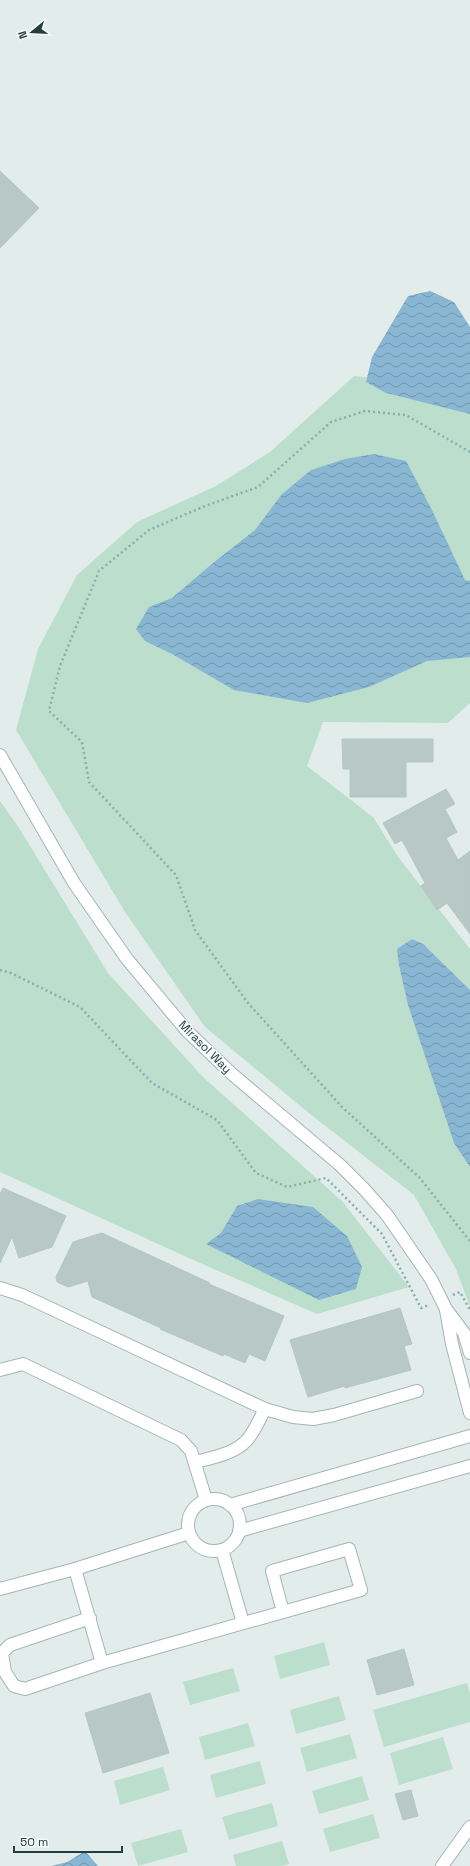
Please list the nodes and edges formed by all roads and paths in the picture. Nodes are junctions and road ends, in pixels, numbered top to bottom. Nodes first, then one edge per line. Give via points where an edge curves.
1 (470, 452) edge
2 (0, 755) edge
3 (0, 970) edge
4 (470, 1241) edge
5 (0, 1288) edge
6 (444, 1304) junction
7 (470, 1310) edge
8 (470, 1353) edge
9 (0, 1370) edge
10 (417, 1391) dead end
11 (265, 1409) junction
12 (470, 1414) edge
13 (470, 1436) edge
14 (195, 1462) junction
15 (470, 1466) edge
16 (206, 1500) junction
17 (230, 1505) junction
18 (239, 1531) junction
19 (189, 1533) junction
20 (222, 1550) junction
21 (75, 1569) junction
22 (0, 1590) edge
23 (284, 1612) junction
24 (90, 1618) junction
25 (243, 1623) junction
26 (102, 1663) junction
27 (470, 1827) edge
28 (442, 1866) edge

1 - 4 path via 406,415 365,411 331,422 258,487 149,530 99,570 60,666 49,711 82,742 89,782 176,875 195,930 248,1003 342,1106 419,1177
2 - 6 street, Mirasol Way via 74,883 127,960 187,1031 232,1074 340,1165 364,1189 387,1215 431,1279
3 - 6 path via 80,1007 152,1083 217,1120 256,1173 287,1187 326,1178 382,1234 421,1308
5 - 11 street via 22,1295
6 - 7 path via 460,1292
6 - 8 street, Mirasol Way via 464,1333
6 - 12 street, Mirasol Way
9 - 14 street via 23,1364 181,1440 192,1451
10 - 11 street via 313,1419 293,1417
11 - 14 street via 245,1443 228,1452
13 - 17 street
14 - 16 street
15 - 18 street
16 - 17 street via 215,1499
16 - 19 street via 191,1513
17 - 18 street via 239,1516
18 - 20 street via 233,1543
19 - 20 street via 199,1546 214,1551
19 - 21 street
20 - 25 street
21 - 22 street
21 - 24 street
23 - 23 street via 361,1590 349,1549 272,1571
23 - 25 street
24 - 26 street
24 - 26 street via 10,1645 2,1653 5,1672 14,1686 25,1689
25 - 26 street
27 - 28 street

